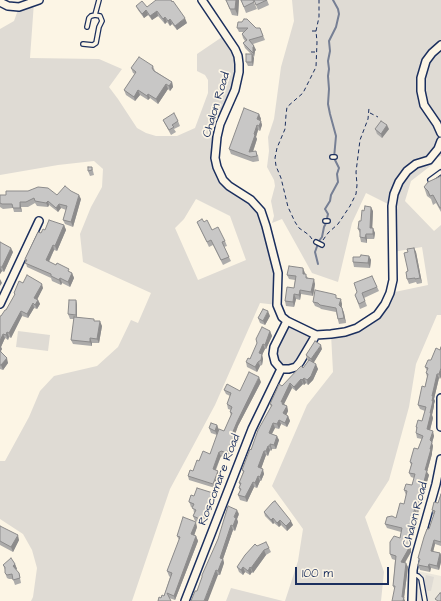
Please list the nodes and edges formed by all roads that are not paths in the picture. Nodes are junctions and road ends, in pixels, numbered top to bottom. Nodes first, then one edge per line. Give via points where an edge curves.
1 (39, 0) edge
2 (99, 0) edge
3 (202, 0) edge
4 (0, 2) edge
5 (95, 15) junction
6 (87, 27) dead end
7 (83, 44) dead end
8 (441, 45) edge
9 (441, 132) edge
10 (441, 141) edge
11 (441, 156) edge
12 (429, 160) junction
13 (441, 172) edge
14 (430, 180) edge
15 (39, 221) dead end
16 (0, 304) edge
17 (287, 322) junction
18 (316, 334) junction
19 (281, 369) junction
20 (441, 398) edge
21 (441, 427) edge
22 (441, 458) edge
23 (413, 574) junction
24 (185, 601) edge
25 (412, 601) edge
26 (425, 601) edge

1 - 4 street via 19,7
2 - 5 lane
3 - 17 street, Chalon Road via 235,49 239,64 235,90 217,137 217,168 223,180 251,200 261,211 278,273 277,305
5 - 6 lane via 88,18
5 - 7 lane via 100,16 102,21 96,43
8 - 9 street via 426,61 421,78 424,105
10 - 12 street
11 - 12 street
12 - 18 street via 416,164 407,171 394,194 393,280 385,304 376,315 357,328 345,332
13 - 14 lane
15 - 16 street
17 - 18 street
17 - 19 street via 273,354
18 - 19 street via 296,367
19 - 24 street, Roscomare Road via 252,429
20 - 21 street
22 - 23 street, Chalon Road
23 - 25 street, Chalon Road
23 - 26 lane via 421,579

